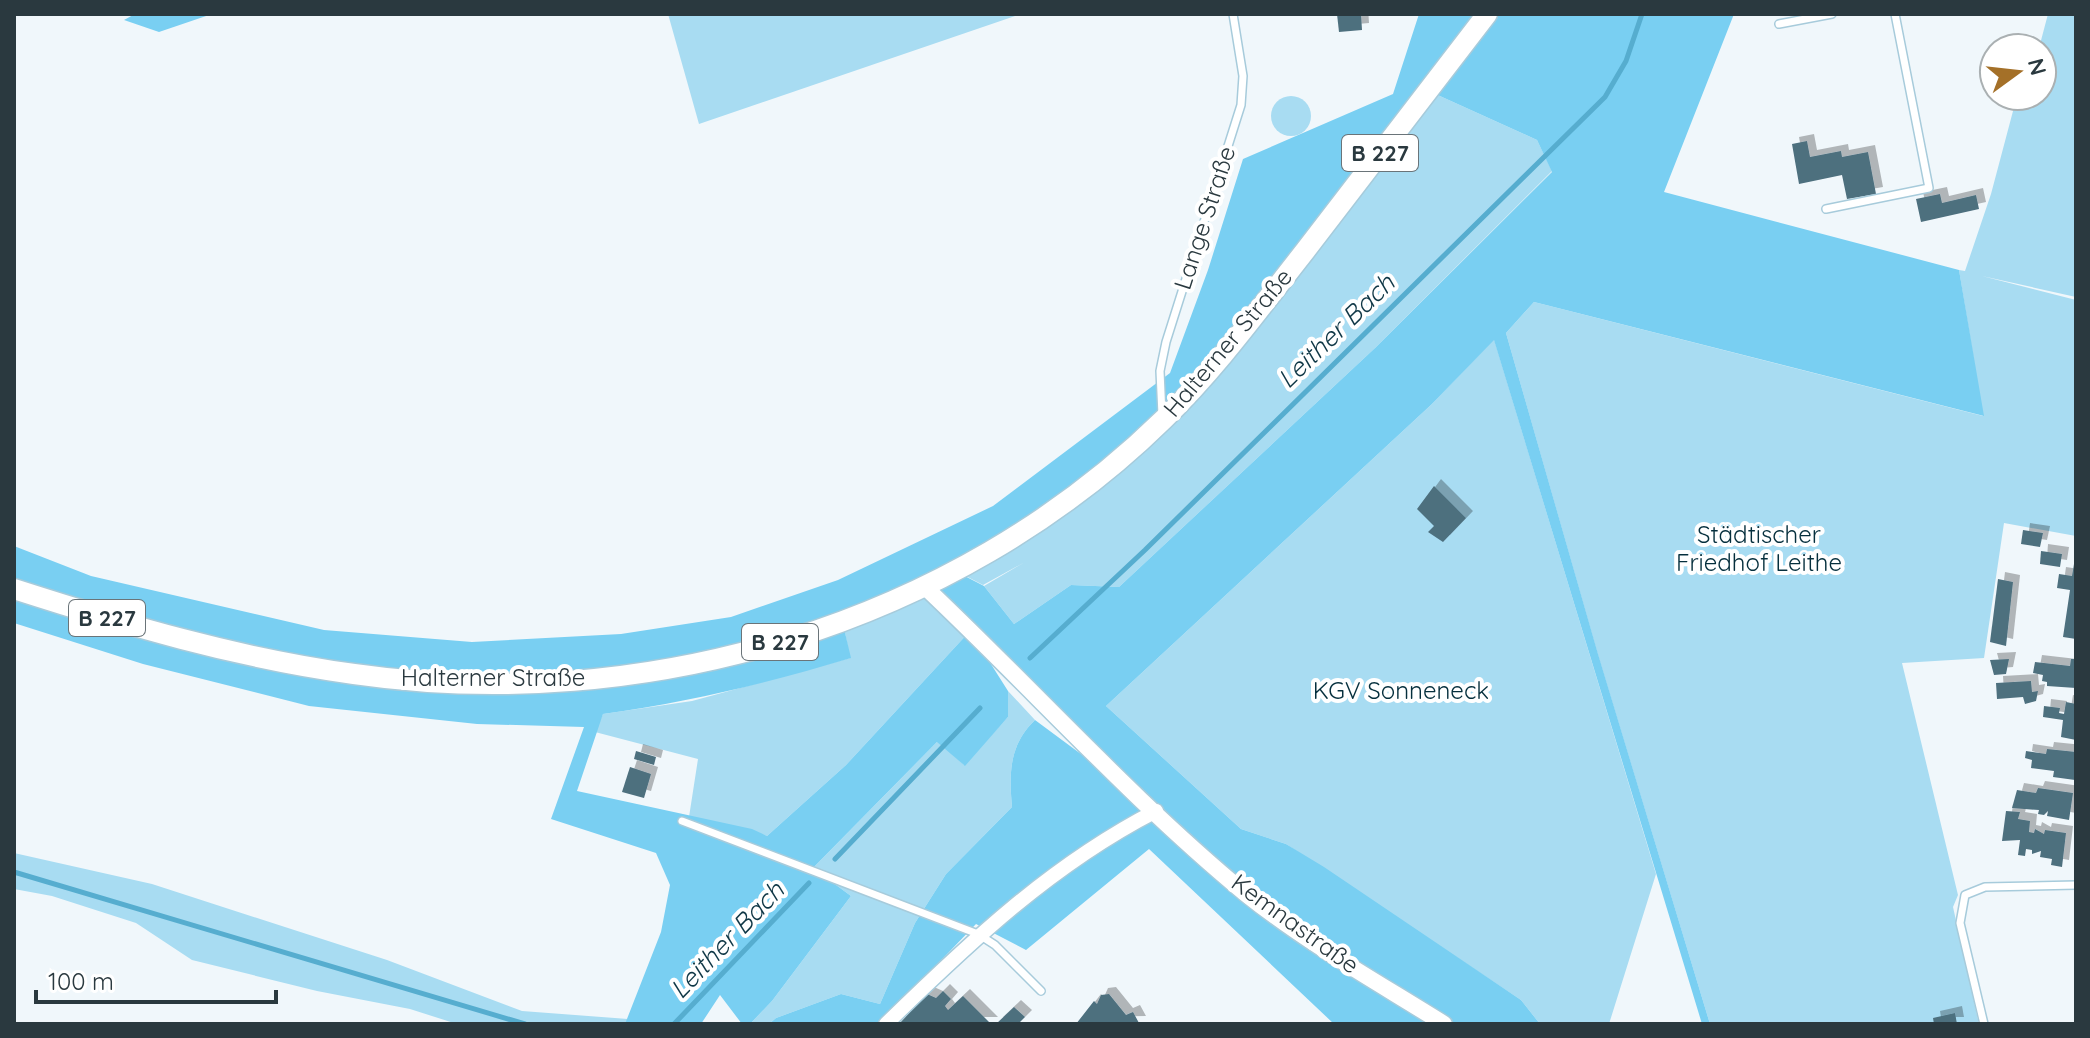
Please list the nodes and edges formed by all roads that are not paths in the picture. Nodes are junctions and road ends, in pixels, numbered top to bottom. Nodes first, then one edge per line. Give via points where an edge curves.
1 (1233, 14) edge
2 (1487, 14) edge
3 (1832, 14) edge
4 (1895, 14) edge
5 (1779, 24) dead end
6 (1826, 209) dead end
7 (1163, 421) junction
8 (925, 587) junction
9 (14, 589) edge
10 (1156, 811) junction
11 (682, 821) dead end
12 (2076, 885) edge
13 (978, 934) junction
14 (1041, 991) dead end
15 (886, 1024) edge
16 (1444, 1024) edge
17 (1984, 1024) edge

1 - 7 lane, Lange Straße via 1243,76 1241,105 1166,342 1160,371
2 - 7 main road, Halterner Straße / B 227 via 1273,291
3 - 5 lane
4 - 6 lane via 1929,188
7 - 8 main road, Halterner Straße / B 227 via 1083,490 1021,533
8 - 9 main road, Halterner Straße / B 227 via 753,650 630,675 532,683 380,677 278,663 171,638
8 - 10 street, Kemnastraße
10 - 13 street via 1073,860
10 - 16 street, Kemnastraße via 1292,928
11 - 13 lane
12 - 17 lane via 1973,888 1965,895 1960,923
13 - 14 lane
13 - 15 street

